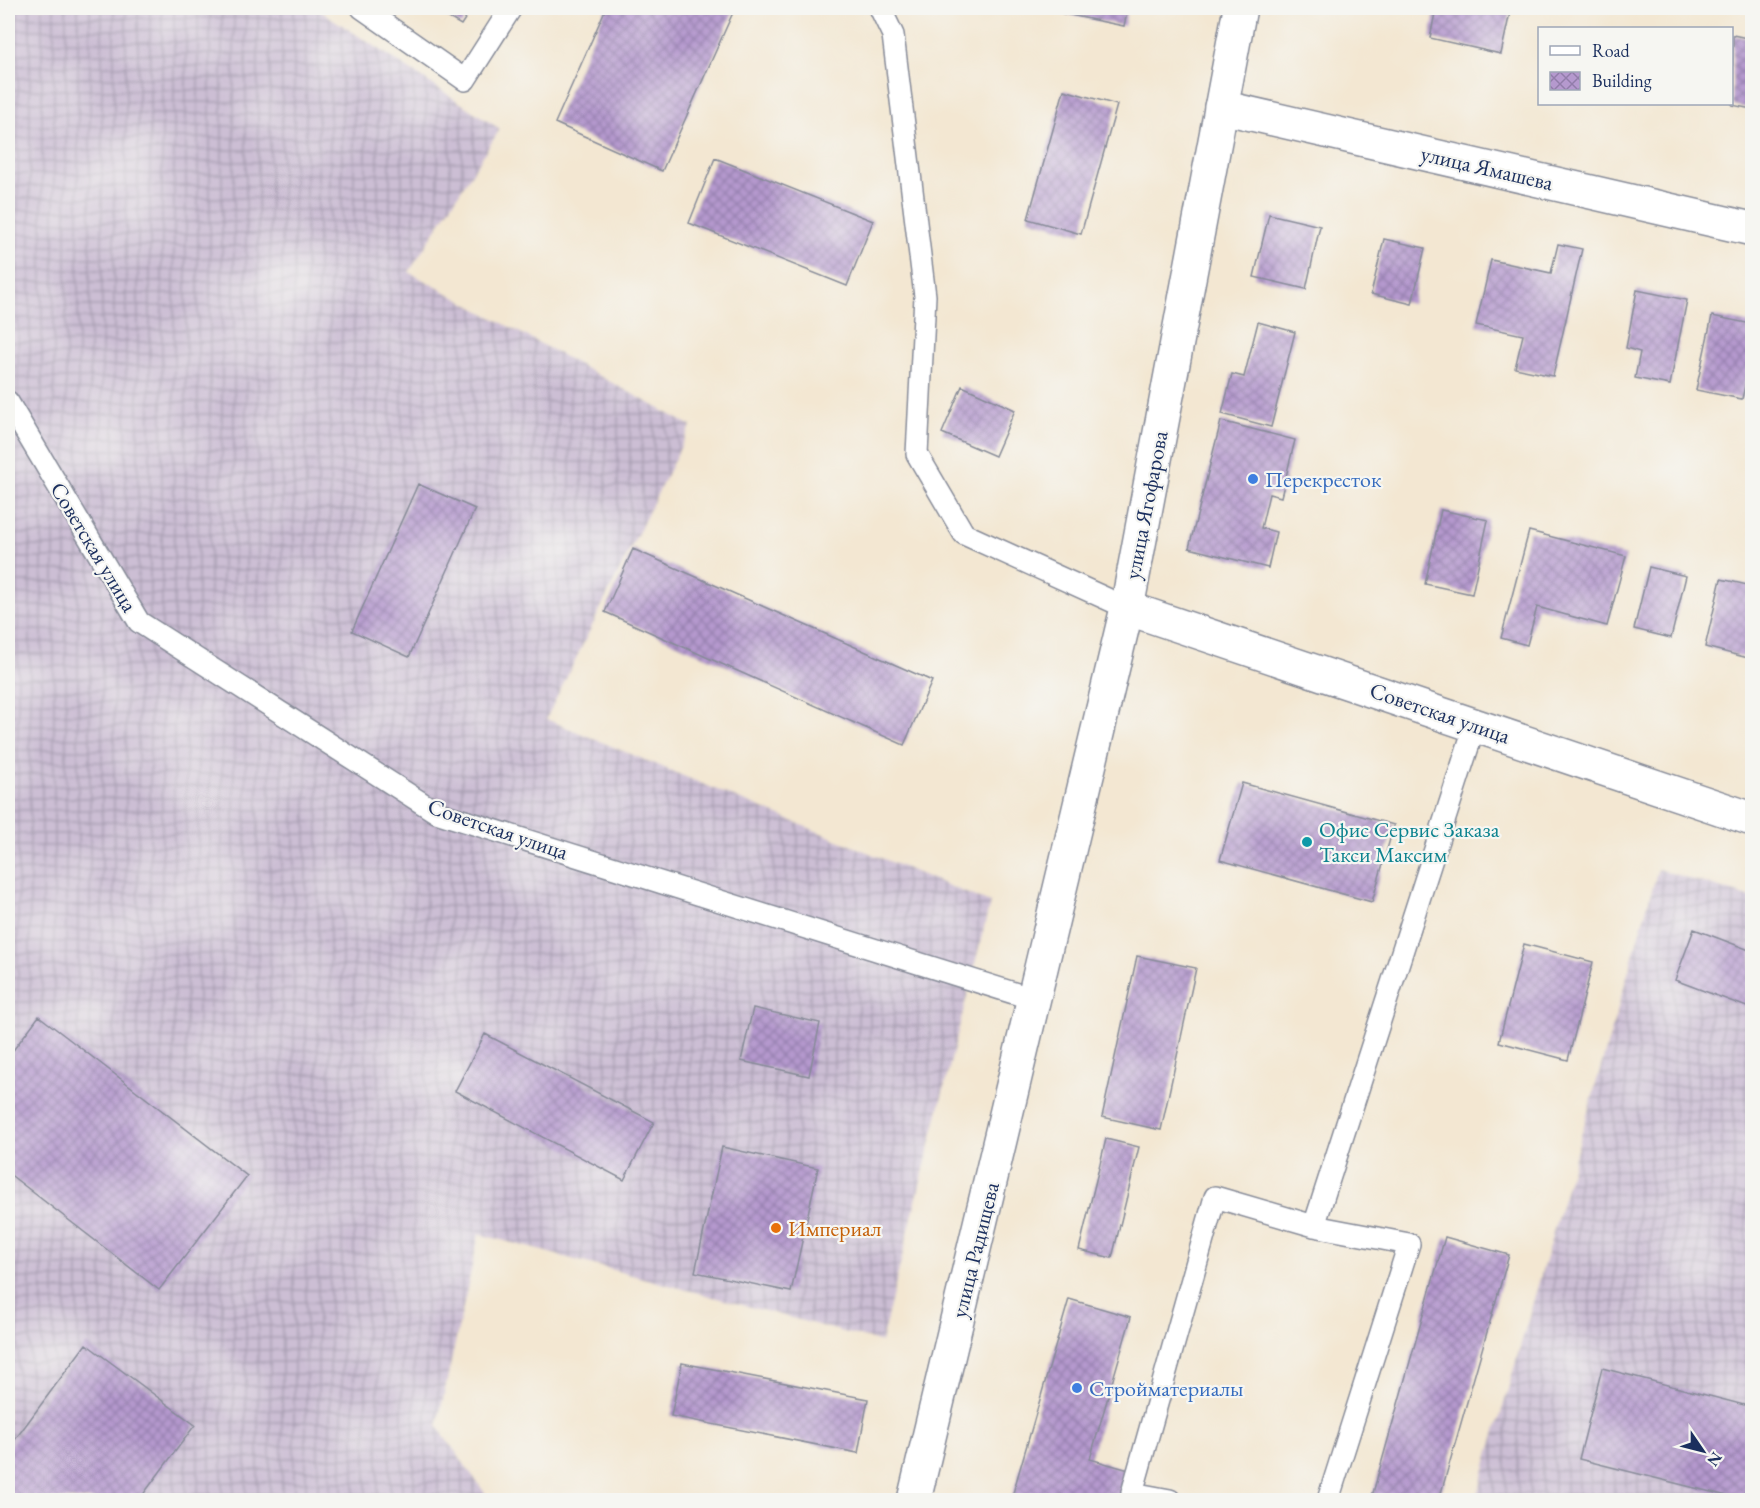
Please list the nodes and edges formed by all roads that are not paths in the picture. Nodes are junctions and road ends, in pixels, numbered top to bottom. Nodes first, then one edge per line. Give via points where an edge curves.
1 (363, 8) edge
2 (511, 8) edge
3 (880, 8) edge
4 (1240, 8) edge
5 (1221, 107) junction
6 (1752, 229) edge
7 (8, 402) edge
8 (1127, 608) junction
9 (1475, 724) junction
10 (1752, 819) edge
11 (1035, 1000) junction
12 (1314, 1226) junction
13 (914, 1500) edge
14 (1170, 1500) edge
15 (1328, 1500) edge

1 - 2 lane via 465,80
3 - 8 lane via 893,35 924,296 917,454 964,534
4 - 5 main road, улица Ягофарова
5 - 6 main road, улица Ямашева
5 - 8 main road, улица Ягофарова
7 - 11 lane, Советская улица via 139,622 436,812
8 - 9 main road, Советская улица
8 - 11 main road, улица Ягофарова
9 - 10 main road, Советская улица
9 - 12 lane
11 - 13 main road, улица Радищева
12 - 14 lane via 1215,1197 1132,1493
12 - 15 lane via 1409,1244

